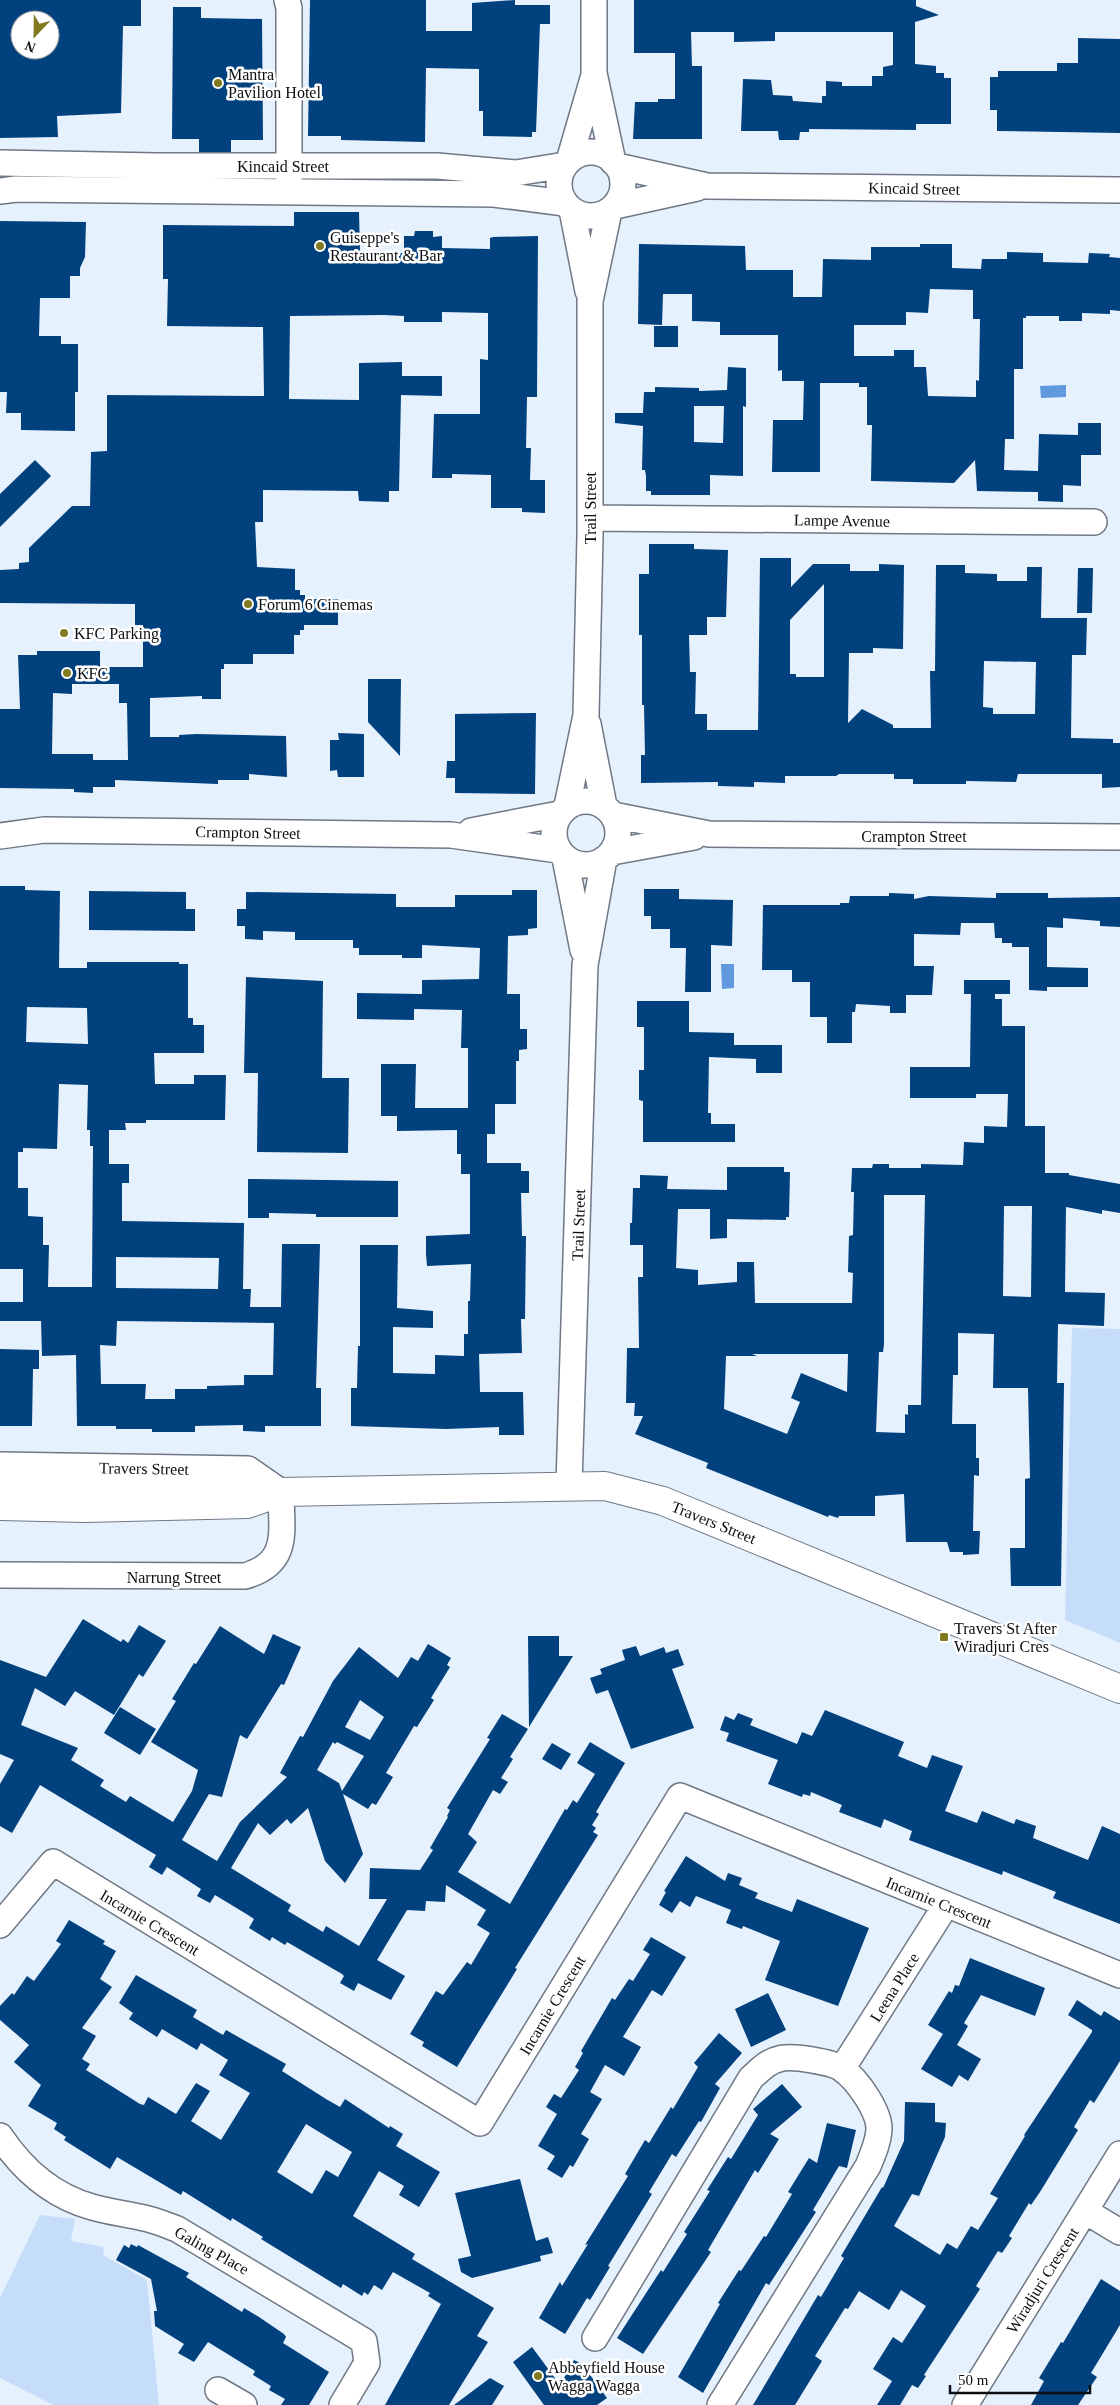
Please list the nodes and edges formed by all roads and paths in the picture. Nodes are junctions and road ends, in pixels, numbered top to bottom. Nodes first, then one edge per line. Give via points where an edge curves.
1 (287, 0) edge
2 (594, 0) edge
3 (594, 73) junction
4 (0, 163) edge
5 (567, 163) junction
6 (615, 164) junction
7 (290, 165) junction
8 (707, 186) junction
9 (1120, 190) edge
10 (0, 191) edge
11 (289, 192) junction
12 (568, 206) junction
13 (612, 208) junction
14 (590, 301) junction
15 (590, 518) junction
16 (1094, 522) dead end
17 (586, 714) junction
18 (563, 810) junction
19 (609, 811) junction
20 (0, 822) edge
21 (44, 830) junction
22 (709, 834) junction
23 (451, 835) junction
24 (0, 836) edge
25 (1120, 837) edge
26 (562, 854) junction
27 (608, 856) junction
28 (586, 965) junction
29 (0, 1465) edge
30 (0, 1485) edge
31 (569, 1485) junction
32 (281, 1492) junction
33 (0, 1506) edge
34 (0, 1575) edge
35 (1120, 1689) edge
36 (946, 1906) junction
37 (0, 1925) edge
38 (1120, 1975) edge
39 (842, 2068) junction
40 (0, 2136) edge
41 (1120, 2154) edge
42 (1085, 2211) junction
43 (1120, 2232) edge
44 (595, 2338) dead end
45 (218, 2390) dead end
46 (244, 2405) edge
47 (342, 2405) edge
48 (720, 2405) edge
49 (965, 2405) edge

1 - 7 street
2 - 3 street
3 - 5 street
3 - 6 street
4 - 7 street, Kincaid Street
5 - 6 street via 586,153 596,153
5 - 7 street, Kincaid Street via 516,173 437,166
5 - 12 street via 559,184
6 - 8 street, Kincaid Street
6 - 13 street via 623,186
7 - 11 street
8 - 9 street, Kincaid Street
8 - 13 street, Kincaid Street
10 - 11 street, Kincaid Street
11 - 12 street, Kincaid Street via 494,194
12 - 13 street via 590,216
12 - 14 street, Trail Street
13 - 14 street, Trail Street
14 - 15 street, Trail Street
15 - 16 street, Lampe Avenue
15 - 17 street, Trail Street
17 - 18 street, Trail Street
17 - 19 street, Trail Street
18 - 19 street via 585,800
18 - 23 street, Crampton Street
18 - 26 street via 553,832
19 - 22 street, Crampton Street
19 - 27 street via 618,834
20 - 21 street, Crampton Street
21 - 23 street, Crampton Street
21 - 24 street, Crampton Street
22 - 25 street, Crampton Street
22 - 27 street, Crampton Street
23 - 26 street, Crampton Street
26 - 27 street via 574,863 584,865
26 - 28 street, Trail Street
27 - 28 street, Trail Street
28 - 31 street, Trail Street
29 - 32 street, Travers Street via 248,1469
30 - 32 main road, Travers Street via 246,1485
31 - 32 main road, Travers Street
31 - 35 main road, Travers Street via 605,1486 662,1501
32 - 33 main road, Travers Street via 247,1504 85,1508
32 - 34 street, Narrung Street via 282,1538 279,1550 271,1564 257,1573 232,1578
36 - 37 street, Incarnie Crescent via 680,1796 480,2123 53,1862
36 - 38 street, Incarnie Crescent
36 - 39 street, Leena Place
39 - 44 street via 796,2057 767,2064 751,2078
39 - 48 street via 876,2111 879,2128 876,2145 868,2166
40 - 47 street, Galing Place via 34,2176 62,2195 92,2207 147,2218 177,2229 364,2341 367,2363
41 - 42 street, Wiradjuri Crescent
42 - 43 street
42 - 49 street, Wiradjuri Crescent
45 - 46 street

